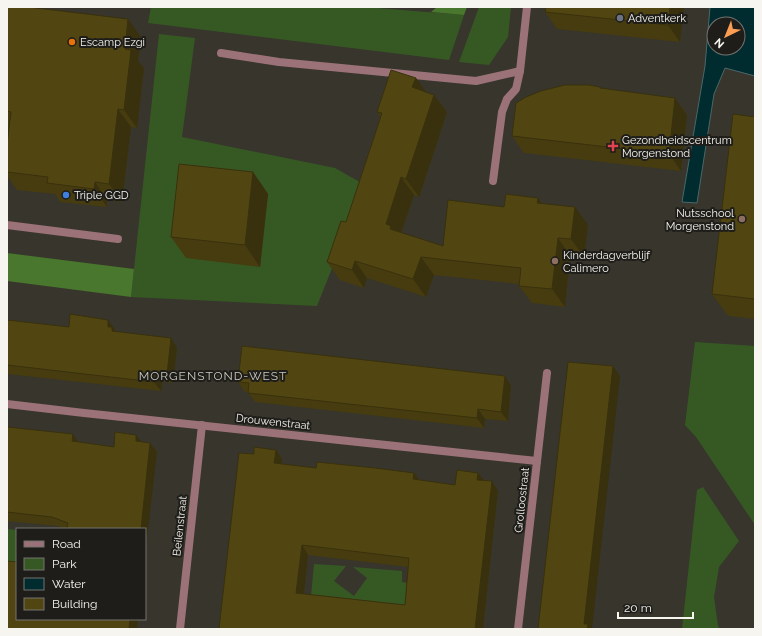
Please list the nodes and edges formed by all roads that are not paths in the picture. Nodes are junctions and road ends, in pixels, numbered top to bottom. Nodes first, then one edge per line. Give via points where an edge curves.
1 (527, 7) edge
2 (221, 53) dead end
3 (520, 72) junction
4 (493, 180) dead end
5 (7, 225) edge
6 (118, 240) dead end
7 (547, 372) dead end
8 (7, 404) edge
9 (202, 425) junction
10 (537, 461) junction
11 (180, 629) edge
12 (518, 629) edge

1 - 3 street
2 - 3 street via 278,62 476,82
3 - 4 street via 516,88 507,99 502,112
5 - 6 street
7 - 10 street, Grolloostraat
8 - 9 street, Drouwenstraat
9 - 10 street, Drouwenstraat
9 - 11 street, Beilenstraat
10 - 12 street, Grolloostraat

